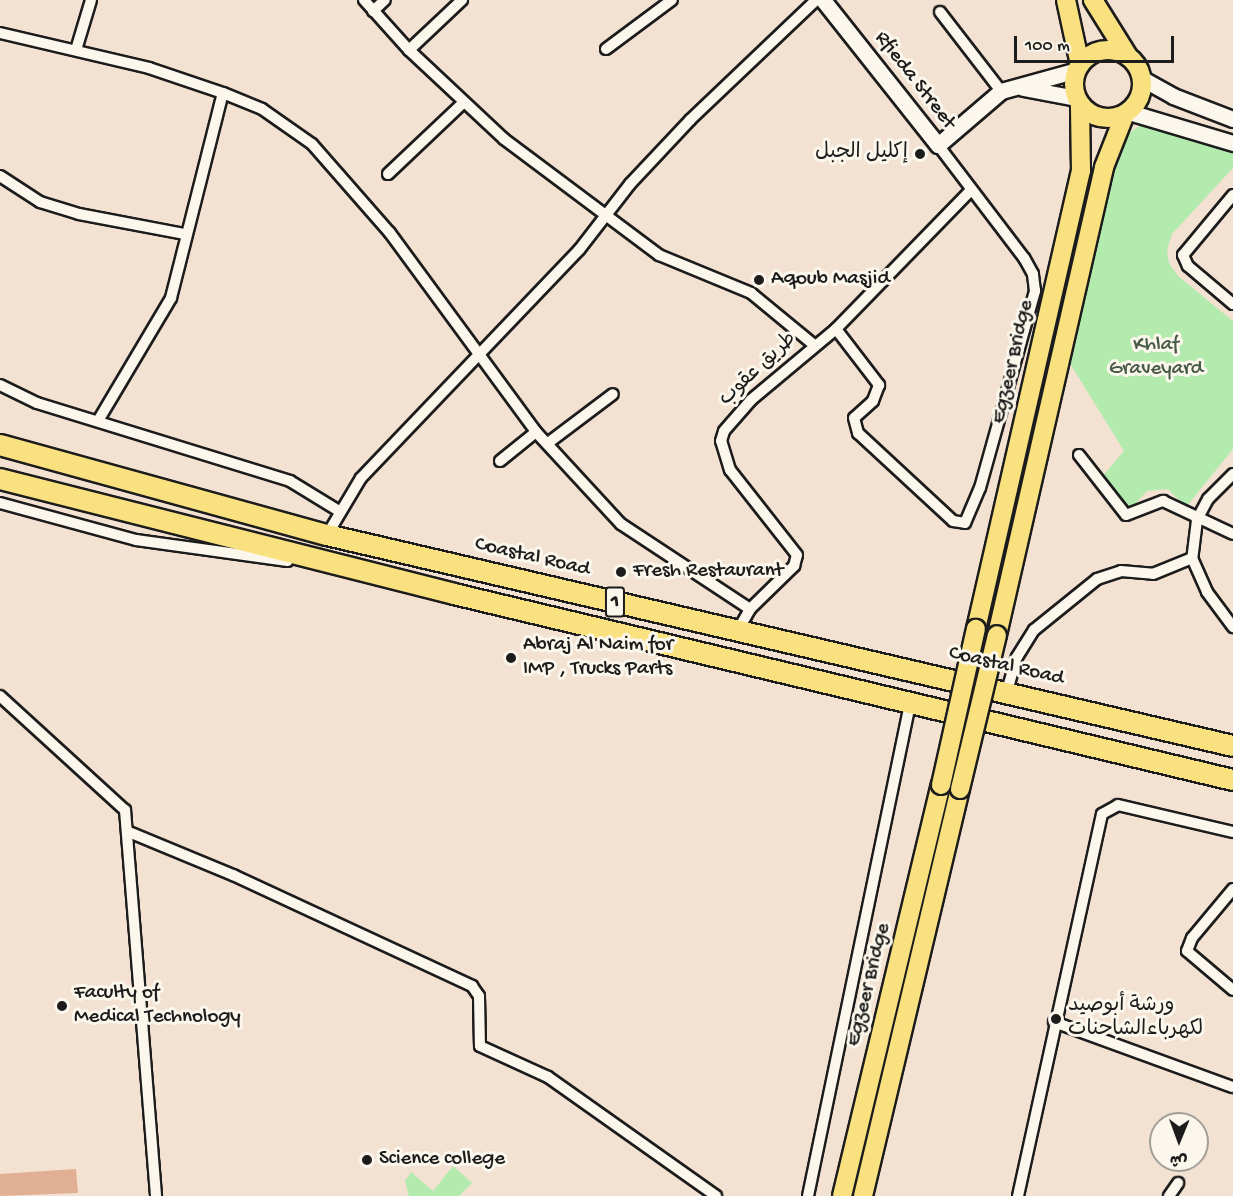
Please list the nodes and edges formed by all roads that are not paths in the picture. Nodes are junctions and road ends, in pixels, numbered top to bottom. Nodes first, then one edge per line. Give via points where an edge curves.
1 (91, 0) edge
2 (364, 0) edge
3 (385, 0) edge
4 (462, 0) edge
5 (672, 0) edge
6 (816, 0) edge
7 (823, 0) edge
8 (1066, 0) edge
9 (1093, 0) edge
10 (374, 11) junction
11 (940, 12) dead end
12 (1103, 21) junction
13 (1075, 27) junction
14 (0, 33) edge
15 (606, 49) dead end
16 (76, 50) junction
17 (409, 50) junction
18 (1129, 58) junction
19 (1078, 67) junction
20 (1141, 78) junction
21 (1020, 88) junction
22 (1001, 91) junction
23 (223, 93) junction
24 (1078, 101) junction
25 (463, 103) junction
26 (1127, 113) junction
27 (1233, 119) edge
28 (1233, 143) edge
29 (939, 145) junction
30 (388, 174) dead end
31 (0, 176) edge
32 (971, 190) junction
33 (1233, 195) edge
34 (607, 212) junction
35 (185, 234) junction
36 (1233, 304) edge
37 (836, 329) junction
38 (814, 345) junction
39 (480, 352) junction
40 (0, 385) edge
41 (613, 394) dead end
42 (98, 421) junction
43 (536, 432) junction
44 (0, 439) edge
45 (549, 443) junction
46 (0, 445) edge
47 (1079, 455) dead end
48 (500, 461) dead end
49 (50, 462) junction
50 (1233, 474) edge
51 (0, 479) edge
52 (0, 503) edge
53 (339, 511) junction
54 (1197, 520) junction
55 (1233, 534) edge
56 (327, 535) junction
57 (1192, 558) junction
58 (324, 559) junction
59 (750, 609) junction
60 (1233, 627) edge
61 (738, 630) junction
62 (1007, 691) junction
63 (2, 704) edge
64 (910, 704) junction
65 (1233, 746) edge
66 (1233, 780) edge
67 (129, 832) junction
68 (1233, 832) edge
69 (1233, 889) edge
70 (1233, 990) edge
71 (1054, 1022) junction
72 (1233, 1087) edge
73 (1178, 1183) dead end
74 (156, 1196) edge
75 (716, 1196) edge
76 (808, 1196) edge
77 (842, 1196) edge
78 (863, 1196) edge
79 (1018, 1196) edge
80 (1169, 1196) edge

1 - 16 street
2 - 10 street
3 - 10 street
4 - 17 street
5 - 15 street
6 - 34 street via 690,120
7 - 29 street, Rfieda Street
8 - 13 main road
9 - 12 main road
10 - 17 street
11 - 22 street
12 - 13 main road via 1103,36 1093,43
12 - 18 main road
13 - 19 main road
14 - 16 street
16 - 23 street
17 - 25 street
18 - 19 main road via 1107,50 1092,54
18 - 20 main road
19 - 21 street
19 - 24 main road
20 - 26 main road via 1141,93
20 - 27 street via 1173,96
21 - 22 street
21 - 24 street
22 - 29 street
23 - 35 street
23 - 39 street via 270,114 332,164
24 - 26 main road via 1098,117
24 - 77 main road, Egzeer Bridge, bridge via 1081,171 941,785
25 - 30 street
25 - 34 street via 513,146
26 - 28 street
26 - 78 main road, Egzeer Bridge, bridge via 1104,167
29 - 32 street, Rfieda Street
31 - 35 street via 40,202
32 - 37 street, طريق عقوب
32 - 37 street, Rfieda Street via 1024,258 1033,273 1035,291 980,488 965,523 953,521 858,433 854,418 873,401 879,385
33 - 36 street via 1183,255 1188,266
34 - 38 street via 659,255 759,298
34 - 39 street via 579,250
35 - 42 street via 167,308
37 - 38 street, طريق عقوب
38 - 59 street, طريق عقوب via 731,420 721,441 730,471 797,555 794,566
39 - 43 street
39 - 53 street via 361,478
40 - 42 street via 37,403
41 - 45 street
42 - 53 street via 262,471
43 - 45 street
43 - 48 street
44 - 49 highway
45 - 59 street via 621,524
46 - 49 highway, Coastal Road / 1
47 - 54 street via 1126,515 1163,501
49 - 56 highway, Coastal Road / 1
50 - 54 street via 1208,499
51 - 58 highway
52 - 58 street via 172,546 218,548 283,560
53 - 56 street
54 - 55 street
54 - 57 street
56 - 61 highway, Coastal Road / 1
57 - 60 street via 1207,592
57 - 62 street via 1154,574 1121,571 1097,579 1034,630 1017,657
58 - 64 highway
59 - 61 street, طريق عقوب
61 - 62 highway, Coastal Road / 1
62 - 65 highway, Coastal Road / 1
63 - 67 street via 114,798 125,810
64 - 66 highway
64 - 76 street
67 - 74 street via 140,1034
67 - 75 street via 233,875 472,986 479,996 480,1046 548,1077
68 - 71 street via 1118,806 1102,814
69 - 70 street via 1192,938 1187,951
71 - 72 street
71 - 79 street
73 - 80 street

